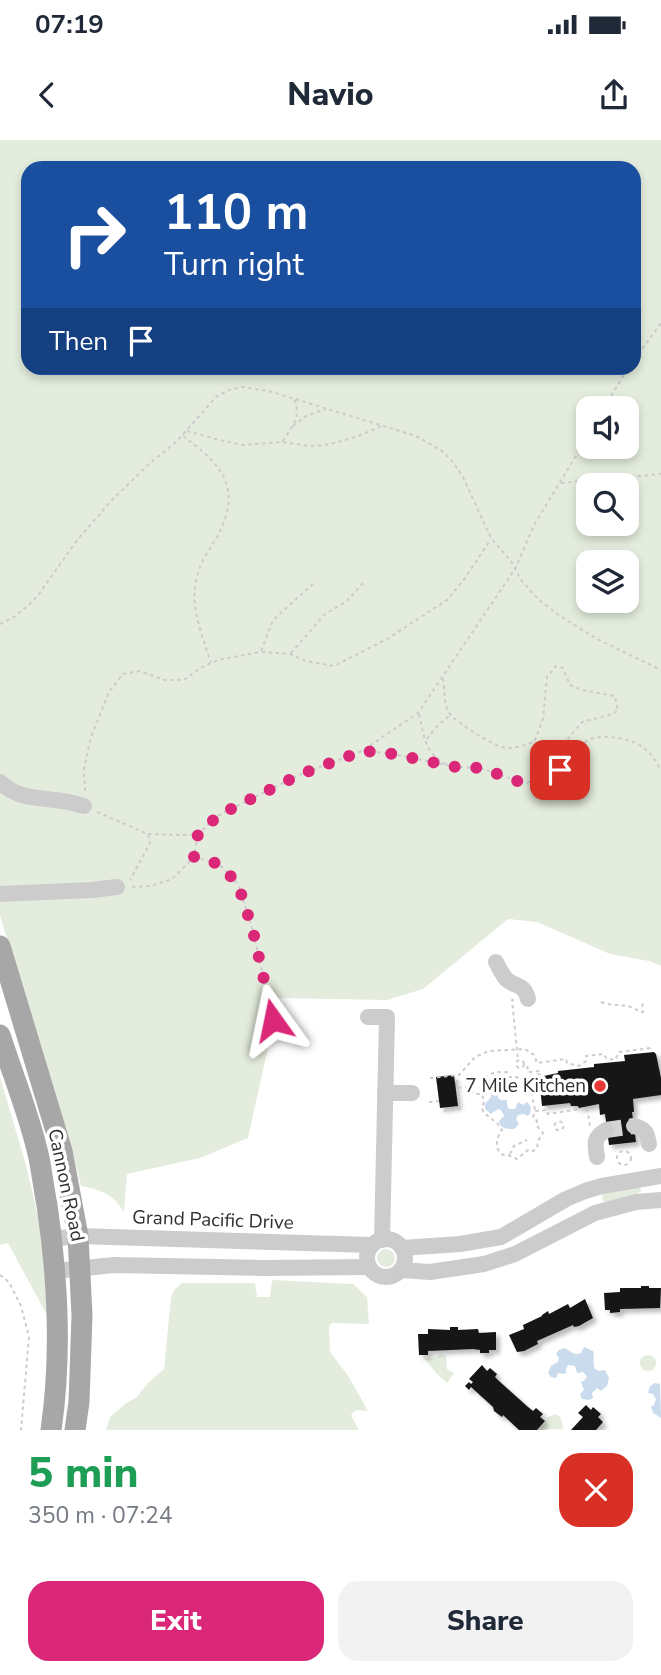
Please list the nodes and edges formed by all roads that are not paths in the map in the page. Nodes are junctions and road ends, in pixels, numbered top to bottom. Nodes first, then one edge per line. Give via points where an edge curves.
1 (0, 782) edge
2 (84, 806) road end
3 (117, 887) road end
4 (0, 894) edge
5 (0, 946) edge
6 (496, 962) dead end
7 (523, 999) road end
8 (368, 1017) dead end
9 (0, 1035) edge
10 (385, 1093) junction
11 (412, 1093) dead end
12 (634, 1126) dead end
13 (598, 1128) road end
14 (649, 1144) dead end
15 (597, 1157) dead end
16 (661, 1176) edge
17 (585, 1192) junction
18 (661, 1200) edge
19 (592, 1214) junction
20 (78, 1236) junction
21 (52, 1239) junction
22 (483, 1240) junction
23 (377, 1242) junction
24 (264, 1243) junction
25 (402, 1248) junction
26 (488, 1263) junction
27 (369, 1267) junction
28 (80, 1268) junction
29 (263, 1268) junction
30 (401, 1269) junction
31 (55, 1271) junction
32 (51, 1430) edge
33 (75, 1430) edge

1 - 2 street via 19,796
3 - 4 street
5 - 20 main road, Cannon Road via 62,1151
6 - 7 street via 509,982 523,988 528,995
8 - 10 street via 387,1017
9 - 21 main road, Cannon Road via 39,1158
10 - 11 street
10 - 23 street
12 - 14 street via 648,1133
13 - 15 street
16 - 17 street
17 - 19 street
17 - 22 street via 501,1237
18 - 19 street
19 - 26 street
20 - 21 street, Grand Pacific Drive
20 - 24 street, Grand Pacific Drive
20 - 28 main road, Cannon Road
21 - 31 main road, Cannon Road
22 - 25 street
22 - 26 street
23 - 24 street, Grand Pacific Drive
23 - 25 street via 393,1241
23 - 27 street via 367,1256
24 - 29 street
25 - 30 street via 405,1259
26 - 30 street via 430,1272
27 - 29 street
27 - 30 street via 384,1278
28 - 29 street
28 - 31 street
28 - 33 main road, Cannon Road
31 - 32 main road, Cannon Road via 57,1391

